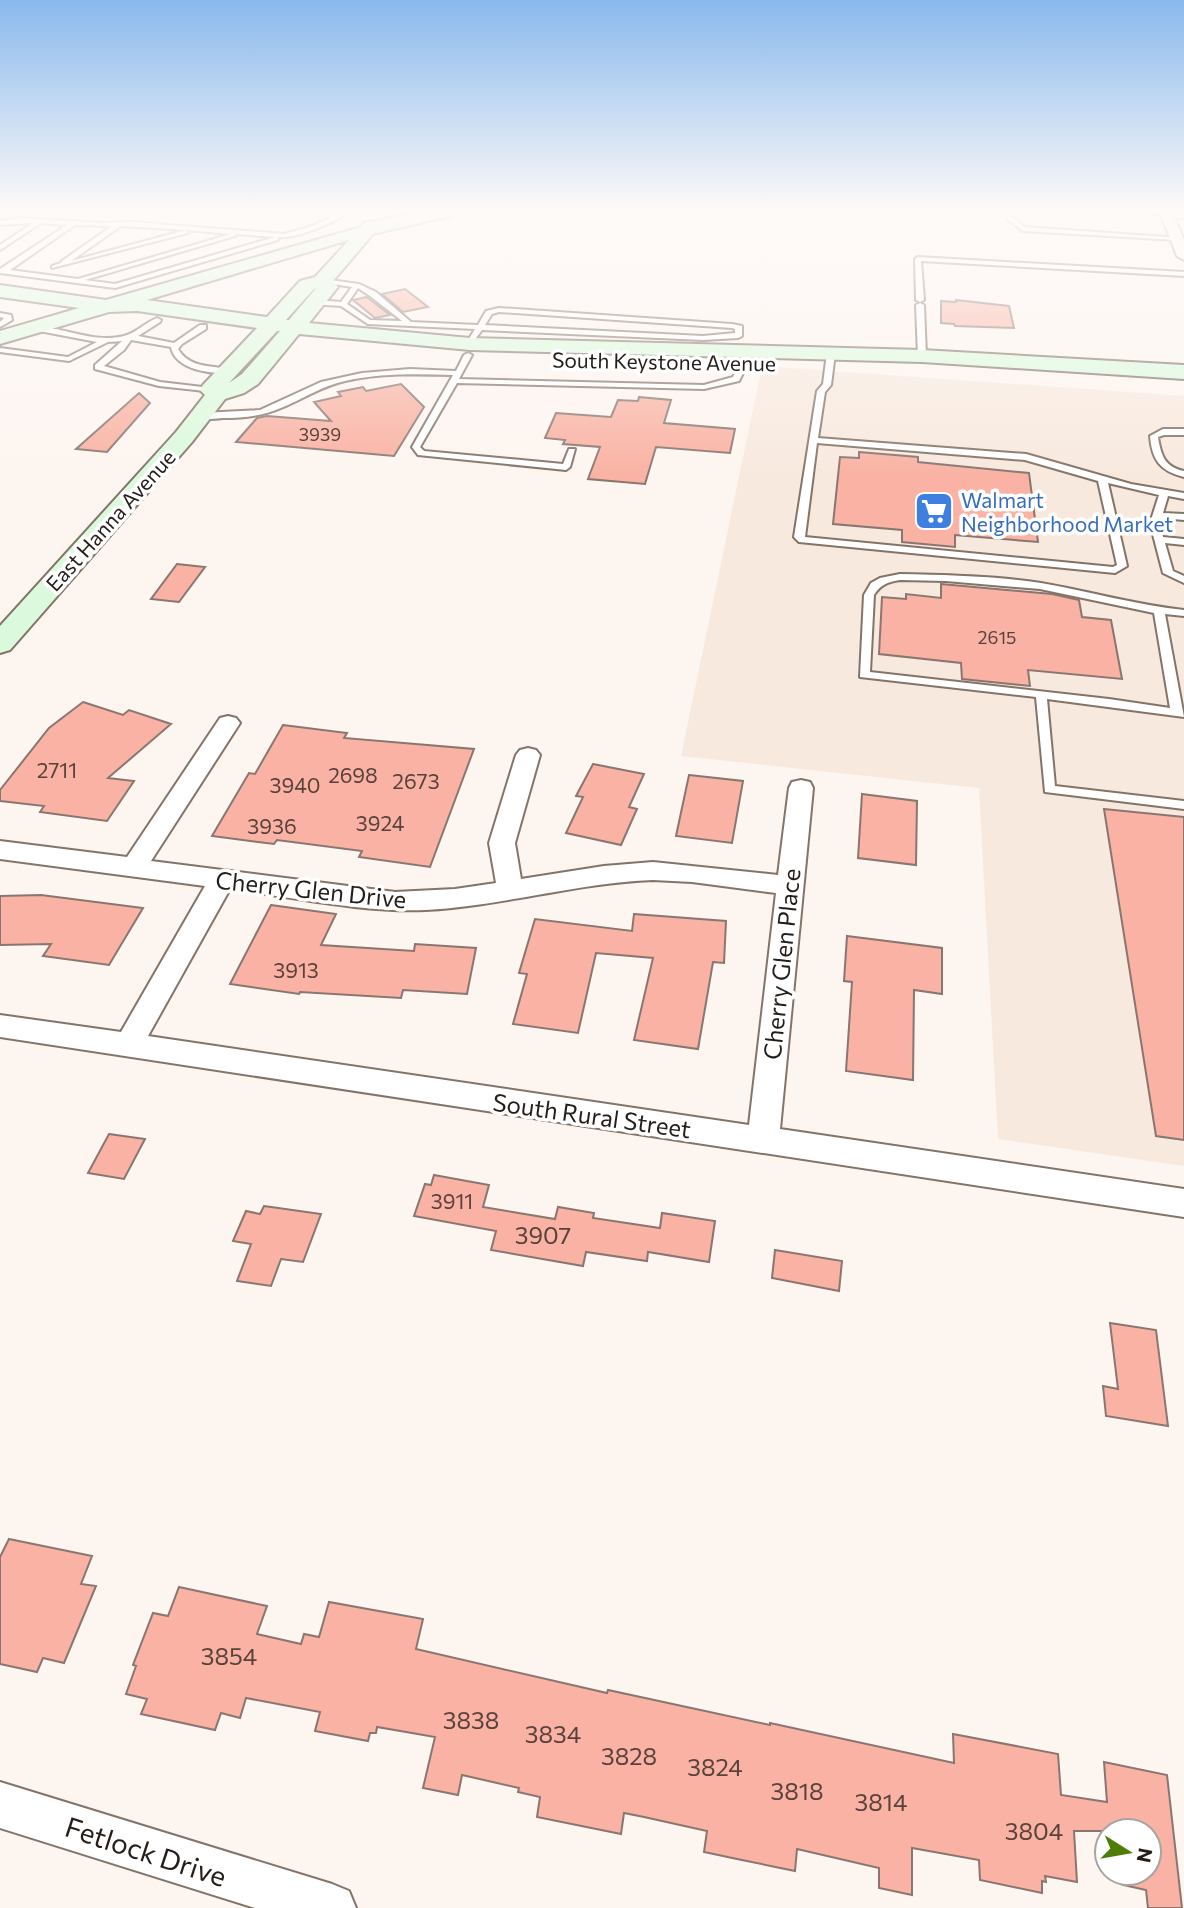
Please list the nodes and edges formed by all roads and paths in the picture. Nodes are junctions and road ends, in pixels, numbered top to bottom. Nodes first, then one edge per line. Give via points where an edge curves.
1 (89, 301) edge
2 (124, 301) edge
3 (297, 301) edge
4 (345, 301) edge
5 (382, 301) edge
6 (920, 301) edge
7 (316, 302) joint
8 (343, 304) junction
9 (107, 306) junction
10 (0, 315) edge
11 (157, 320) junction
12 (0, 325) edge
13 (482, 325) junction
14 (203, 327) junction
15 (34, 328) junction
16 (364, 328) junction
17 (420, 329) junction
18 (278, 331) junction
19 (129, 337) junction
20 (0, 338) edge
21 (109, 339) junction
22 (176, 346) junction
23 (0, 350) edge
24 (738, 350) junction
25 (922, 355) junction
26 (830, 359) junction
27 (463, 363) junction
28 (228, 371) junction
29 (1184, 372) edge
30 (1184, 383) edge
31 (215, 392) junction
32 (201, 416) junction
33 (1184, 432) edge
34 (814, 440) junction
35 (572, 451) dead end
36 (1184, 474) edge
37 (1102, 479) junction
38 (1164, 493) junction
39 (1184, 496) edge
40 (1157, 515) junction
41 (1184, 517) edge
42 (1159, 540) junction
43 (1184, 542) edge
44 (1184, 580) edge
45 (1158, 610) junction
46 (1184, 613) edge
47 (0, 644) edge
48 (1041, 694) junction
49 (1180, 713) edge
50 (228, 723) dead end
51 (528, 755) dead end
52 (801, 788) dead end
53 (1184, 805) edge
54 (0, 850) edge
55 (133, 868) junction
56 (222, 879) junction
57 (789, 885) junction
58 (510, 888) junction
59 (0, 1026) edge
60 (128, 1046) junction
61 (763, 1140) junction
62 (1184, 1203) edge
63 (0, 1805) edge
64 (332, 1908) edge

1 - 9 main road, South Keystone Avenue
2 - 9 main road
3 - 18 main road, East Hanna Avenue
4 - 8 lane
5 - 17 lane
6 - 25 lane
7 - 8 lane
7 - 18 main road, East Hanna Avenue
8 - 16 lane
9 - 11 main road, South Keystone Avenue via 113,313
9 - 15 main road
9 - 18 main road, South Keystone Avenue via 137,305
10 - 12 lane via 8,320
11 - 14 main road, South Keystone Avenue
11 - 19 lane
13 - 17 lane
13 - 24 lane via 703,338
13 - 24 lane via 489,313 499,310 732,326 739,328
13 - 27 lane
14 - 18 main road, South Keystone Avenue
14 - 22 lane
15 - 20 main road
15 - 21 lane
16 - 17 main road, South Keystone Avenue
16 - 18 main road, South Keystone Avenue
17 - 27 main road, South Keystone Avenue
18 - 27 main road, South Keystone Avenue
18 - 28 main road, East Hanna Avenue
18 - 31 main road, East Hanna Avenue via 238,389
19 - 21 lane
19 - 22 lane
19 - 31 lane via 99,368 159,384
21 - 23 lane via 69,359
22 - 28 lane via 177,356 187,364
24 - 26 main road, South Keystone Avenue
24 - 27 main road, South Keystone Avenue
24 - 27 lane via 736,379 704,387
25 - 26 main road, South Keystone Avenue
25 - 29 main road, South Keystone Avenue
26 - 30 main road, South Keystone Avenue
26 - 34 lane
27 - 32 lane via 357,375 262,412
27 - 35 lane via 416,447 421,453 566,467
28 - 31 main road, East Hanna Avenue
31 - 32 main road, East Hanna Avenue
32 - 47 main road, East Hanna Avenue
33 - 36 lane via 1154,436 1163,467
34 - 37 lane via 1026,457
34 - 37 lane via 799,537 810,542 1115,570 1122,566
37 - 38 lane
38 - 39 lane
38 - 40 lane
40 - 41 lane
40 - 42 lane
42 - 43 lane
42 - 44 lane via 1168,573
45 - 46 lane
45 - 48 lane via 1053,589 946,578 900,577 874,585 869,595 864,675
45 - 49 lane
48 - 49 lane
48 - 53 lane via 1049,789
50 - 55 street
51 - 58 street via 502,843
52 - 57 street, Cherry Glen Place
54 - 55 street, Cherry Glen Drive
55 - 56 street, Cherry Glen Drive
56 - 58 street, Cherry Glen Drive via 407,901
56 - 60 street
57 - 58 street, Cherry Glen Drive via 653,872
57 - 61 street, Cherry Glen Place
59 - 60 street, South Rural Street
60 - 61 street, South Rural Street
61 - 62 street, South Rural Street
63 - 64 street, Fetlock Drive

